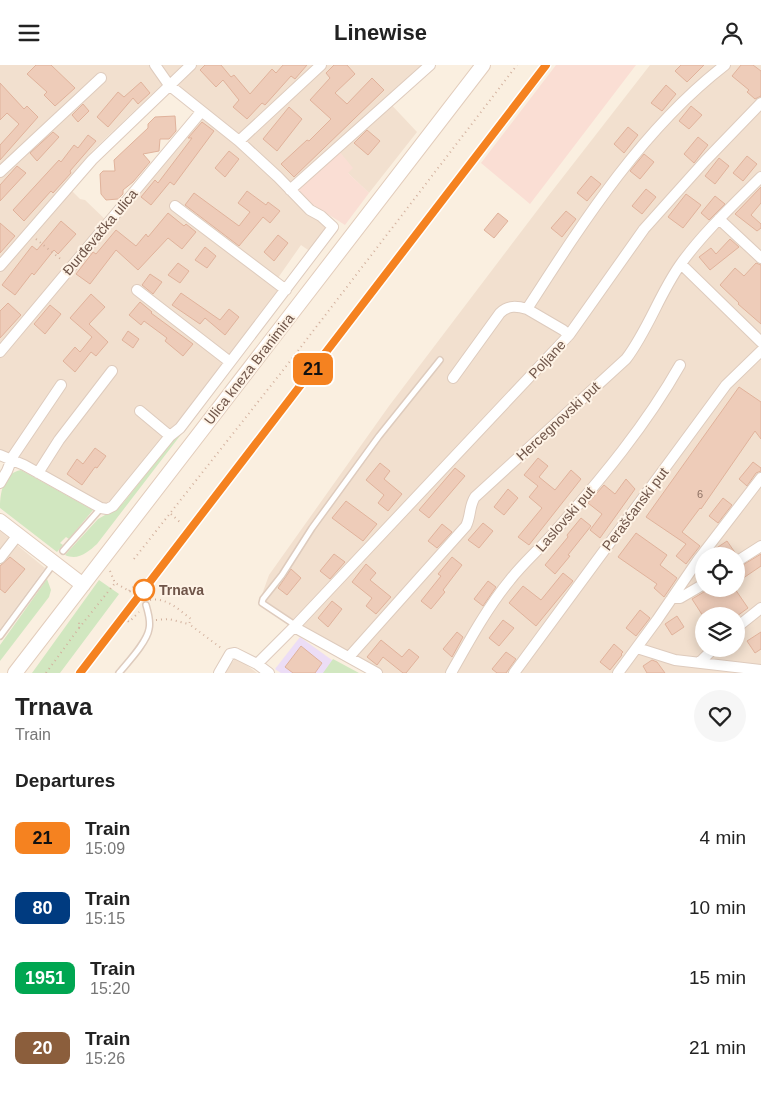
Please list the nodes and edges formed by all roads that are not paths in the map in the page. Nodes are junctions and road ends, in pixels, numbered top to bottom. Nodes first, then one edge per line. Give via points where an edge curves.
1 (154, 65) edge
2 (191, 65) edge
3 (321, 65) edge
4 (430, 65) edge
5 (483, 65) edge
6 (725, 65) edge
7 (101, 78) dead end
8 (169, 85) junction
9 (761, 103) edge
10 (201, 112) junction
11 (239, 141) junction
12 (0, 172) edge
13 (761, 177) edge
14 (290, 190) junction
15 (175, 206) dead end
16 (719, 219) junction
17 (761, 258) edge
18 (681, 264) junction
19 (0, 266) edge
20 (286, 290) junction
21 (137, 291) dead end
22 (527, 309) junction
23 (569, 335) junction
24 (761, 341) edge
25 (761, 351) edge
26 (0, 352) edge
27 (440, 360) dead end
28 (230, 362) junction
29 (680, 365) dead end
30 (112, 371) dead end
31 (453, 378) dead end
32 (61, 385) dead end
33 (140, 411) dead end
34 (170, 436) junction
35 (0, 455) edge
36 (12, 460) junction
37 (38, 473) junction
38 (761, 478) edge
39 (0, 483) edge
40 (104, 509) junction
41 (0, 521) edge
42 (18, 535) junction
43 (761, 546) edge
44 (63, 551) dead end
45 (745, 556) edge
46 (0, 558) edge
47 (54, 563) junction
48 (83, 585) junction
49 (695, 589) edge
50 (672, 597) junction
51 (146, 605) road end
52 (761, 608) edge
53 (745, 620) edge
54 (294, 627) junction
55 (0, 636) edge
56 (637, 648) junction
57 (349, 657) junction
58 (705, 657) edge
59 (699, 663) junction
60 (257, 664) junction
61 (761, 671) edge
62 (15, 673) edge
63 (120, 673) edge
64 (219, 673) edge
65 (269, 673) edge
66 (377, 673) edge
67 (451, 673) edge
68 (514, 673) edge
69 (618, 673) edge

1 - 8 street
2 - 8 street
3 - 11 street
4 - 14 street
5 - 48 main road, Ulica kneza Branimira
6 - 22 street via 684,101 626,166 563,252
7 - 12 street
8 - 10 street
8 - 19 street via 92,160
9 - 23 street via 644,229
10 - 11 street
10 - 26 street, Đurđevačka ulica
11 - 14 street
13 - 16 street, Hercegnovski put
14 - 20 street, Ulica kneza Branimira via 333,227
15 - 20 street
16 - 17 street
16 - 18 street, Hercegnovski put
18 - 24 street
18 - 57 street, Hercegnovski put via 639,343 626,359 475,497 470,504 470,519 466,526
20 - 28 street, Ulica kneza Branimira
21 - 28 street
22 - 23 street, Poljane
22 - 31 street via 510,307 500,313
23 - 54 street, Poljane
25 - 68 street, Perašćanski put via 726,385
27 - 54 lane via 379,436 263,599 262,603
28 - 34 street, Ulica kneza Branimira via 180,428
29 - 67 street, Laslovski put via 627,444 506,585
30 - 37 street
32 - 36 street
33 - 34 street
34 - 40 street, Ulica kneza Branimira via 116,503
35 - 36 street
36 - 37 street
36 - 39 street
37 - 40 street
38 - 50 street
40 - 44 lane
41 - 42 main road
42 - 46 street
42 - 47 main road
43 - 45 street
47 - 48 main road
47 - 55 lane
48 - 62 main road, Ulica kneza Branimira
49 - 50 street via 680,597
50 - 56 street
51 - 63 lane via 149,629
52 - 53 street
54 - 57 street
54 - 60 street, Poljane
56 - 59 street via 675,660
56 - 69 street
57 - 66 street
58 - 59 street
59 - 61 street
60 - 64 street via 233,654
60 - 65 street

